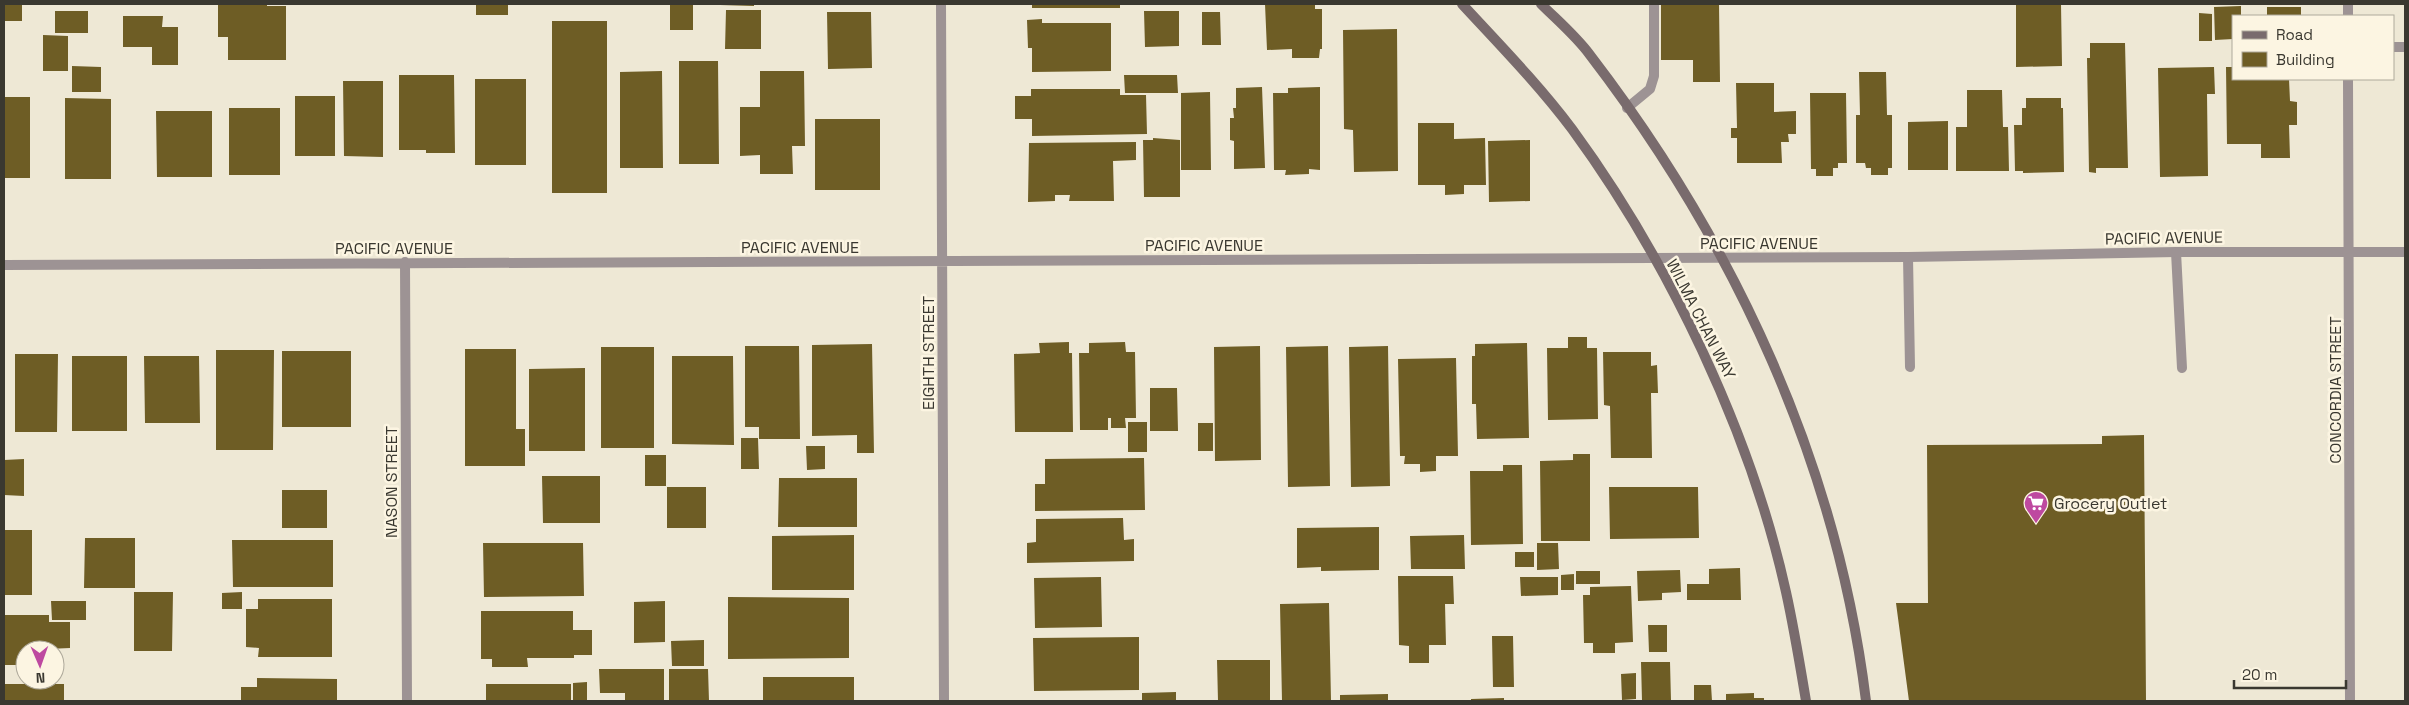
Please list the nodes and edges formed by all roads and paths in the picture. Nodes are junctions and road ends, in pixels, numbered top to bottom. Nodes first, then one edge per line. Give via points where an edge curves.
1 (941, 4) edge
2 (1462, 4) edge
3 (1541, 4) edge
4 (1654, 4) edge
5 (2348, 80) edge
6 (1627, 108) junction
7 (2176, 252) junction
8 (2349, 252) junction
9 (2405, 252) edge
10 (1908, 257) junction
11 (1653, 258) junction
12 (1721, 258) junction
13 (405, 262) junction
14 (943, 262) junction
15 (4, 265) edge
16 (1910, 367) dead end
17 (2182, 368) dead end
18 (407, 701) edge
19 (944, 701) edge
20 (1806, 701) edge
21 (1866, 701) edge
22 (2350, 701) edge

1 - 14 street, EIGHTH STREET
2 - 11 main road, WILMA CHAN WAY via 1571,129 1628,213
3 - 6 main road via 1589,53
4 - 6 street via 1654,76 1650,89
5 - 8 street, CONCORDIA STREET
6 - 12 main road via 1662,157
7 - 8 street, PACIFIC AVENUE
7 - 10 street, PACIFIC AVENUE
7 - 17 street
8 - 9 street, PACIFIC AVENUE
8 - 22 street, CONCORDIA STREET
10 - 12 street, PACIFIC AVENUE
10 - 16 street
11 - 12 street, PACIFIC AVENUE
11 - 14 street, PACIFIC AVENUE
11 - 20 main road, WILMA CHAN WAY via 1705,354 1736,430 1786,590
12 - 21 main road via 1747,302 1784,386 1822,493 1860,649
13 - 14 street, PACIFIC AVENUE
13 - 15 street, PACIFIC AVENUE
13 - 18 street, NASON STREET
14 - 19 street, EIGHTH STREET

